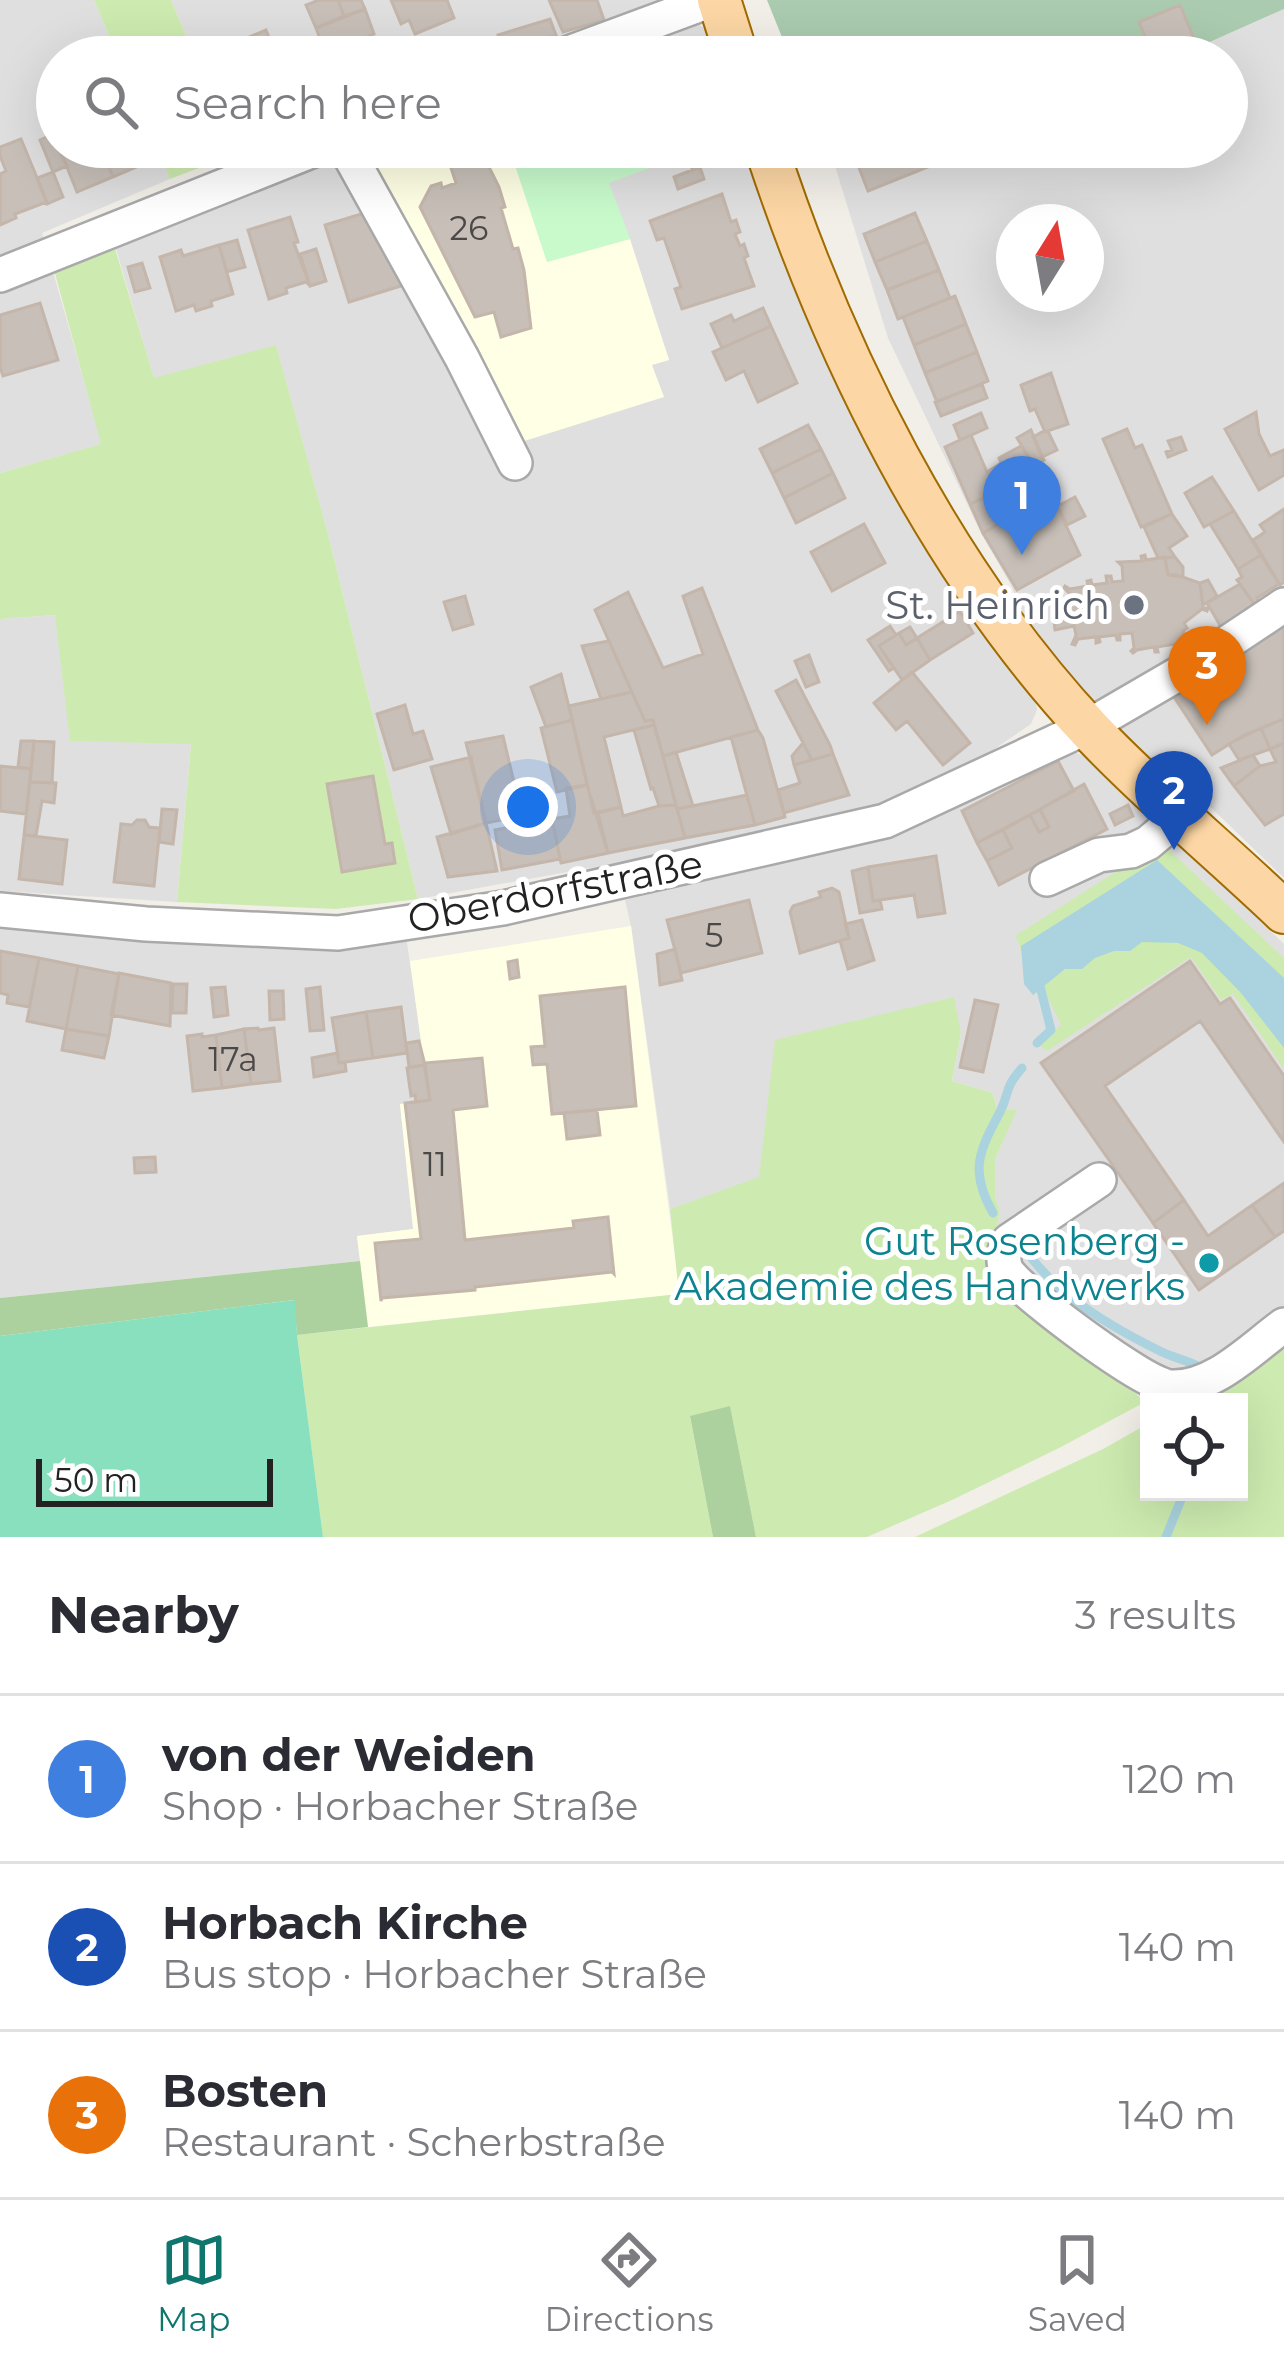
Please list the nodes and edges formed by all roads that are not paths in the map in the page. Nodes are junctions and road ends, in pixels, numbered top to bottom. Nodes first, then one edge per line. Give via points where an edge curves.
1 (715, 0) edge
2 (616, 36) edge
3 (729, 36) edge
4 (268, 168) edge
5 (357, 168) edge
6 (774, 168) edge
7 (0, 275) edge
8 (514, 463) dead end
9 (1284, 604) edge
10 (1087, 727) junction
11 (1179, 817) junction
12 (1047, 879) dead end
13 (0, 910) edge
14 (1284, 911) edge
15 (1099, 1180) dead end
16 (1284, 1325) edge

1 - 2 street
1 - 3 main road
4 - 7 street
5 - 8 street
6 - 10 main road via 845,356 955,557
9 - 10 street, Oberdorfstraße
10 - 11 main road
10 - 13 street, Oberdorfstraße via 885,821 503,908 338,933
11 - 12 street via 1131,851 1099,855
11 - 14 main road
15 - 16 street via 1004,1250 1007,1273 1060,1318 1167,1388 1208,1380

